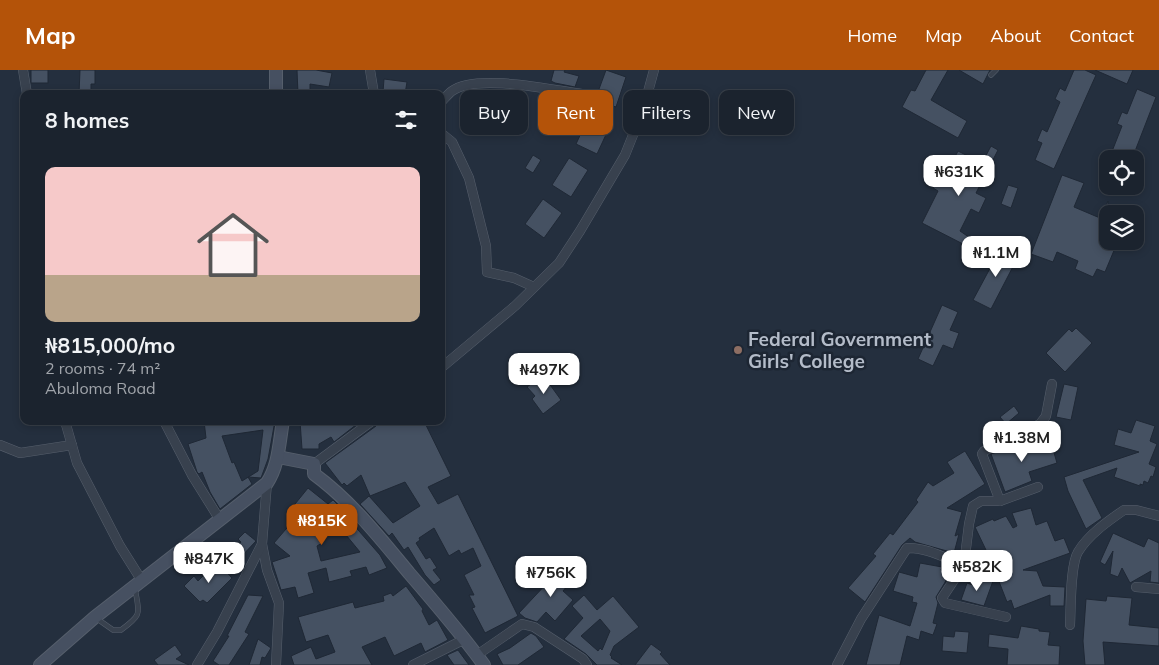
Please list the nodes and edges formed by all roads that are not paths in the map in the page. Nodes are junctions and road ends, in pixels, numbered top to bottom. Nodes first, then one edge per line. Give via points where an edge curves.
1 (23, 70) edge
2 (276, 70) edge
3 (370, 70) edge
4 (654, 70) edge
5 (996, 70) edge
6 (991, 75) dead end
7 (26, 90) edge
8 (276, 90) edge
9 (373, 90) edge
10 (555, 90) edge
11 (445, 98) edge
12 (445, 136) edge
13 (534, 287) junction
14 (445, 365) edge
15 (1052, 384) dead end
16 (67, 425) edge
17 (166, 425) edge
18 (282, 425) edge
19 (367, 425) edge
20 (0, 445) edge
21 (72, 445) junction
22 (278, 457) junction
23 (314, 464) junction
24 (267, 483) junction
25 (1038, 487) dead end
26 (1000, 501) junction
27 (1159, 505) edge
28 (1159, 516) edge
29 (220, 520) junction
30 (262, 544) junction
31 (964, 565) junction
32 (138, 584) junction
33 (1136, 587) dead end
34 (1159, 589) edge
35 (95, 617) junction
36 (1006, 617) dead end
37 (1070, 625) dead end
38 (465, 639) junction
39 (480, 660) edge
40 (40, 665) edge
41 (197, 665) edge
42 (276, 665) edge
43 (413, 665) edge
44 (586, 665) edge
45 (837, 665) edge

1 - 7 street
2 - 8 street
3 - 9 street
4 - 13 street via 643,110 625,155 559,263
5 - 6 lane
10 - 11 street via 484,83 466,85 453,90
12 - 13 street via 452,142 470,178 486,246 487,272
13 - 14 street
15 - 26 street via 1044,420 986,448 982,454
16 - 21 street
17 - 29 street
18 - 22 street
19 - 23 street
20 - 21 street via 20,453
21 - 32 street via 77,463
22 - 23 street
22 - 24 street
23 - 38 street via 314,474 332,487 386,545
24 - 29 street
24 - 30 street
25 - 26 street
26 - 31 street via 981,501 973,506
27 - 28 street
28 - 37 street via 1124,510 1087,540 1077,553 1073,566
29 - 32 street
30 - 41 street
30 - 42 street via 279,603
31 - 36 street via 942,598 943,602
31 - 45 street via 921,549 907,548 861,619
32 - 35 street
32 - 35 lane via 137,618 121,630 113,630
33 - 34 street
35 - 40 street
38 - 39 street
38 - 43 street
39 - 44 street via 522,624 534,627 583,659

